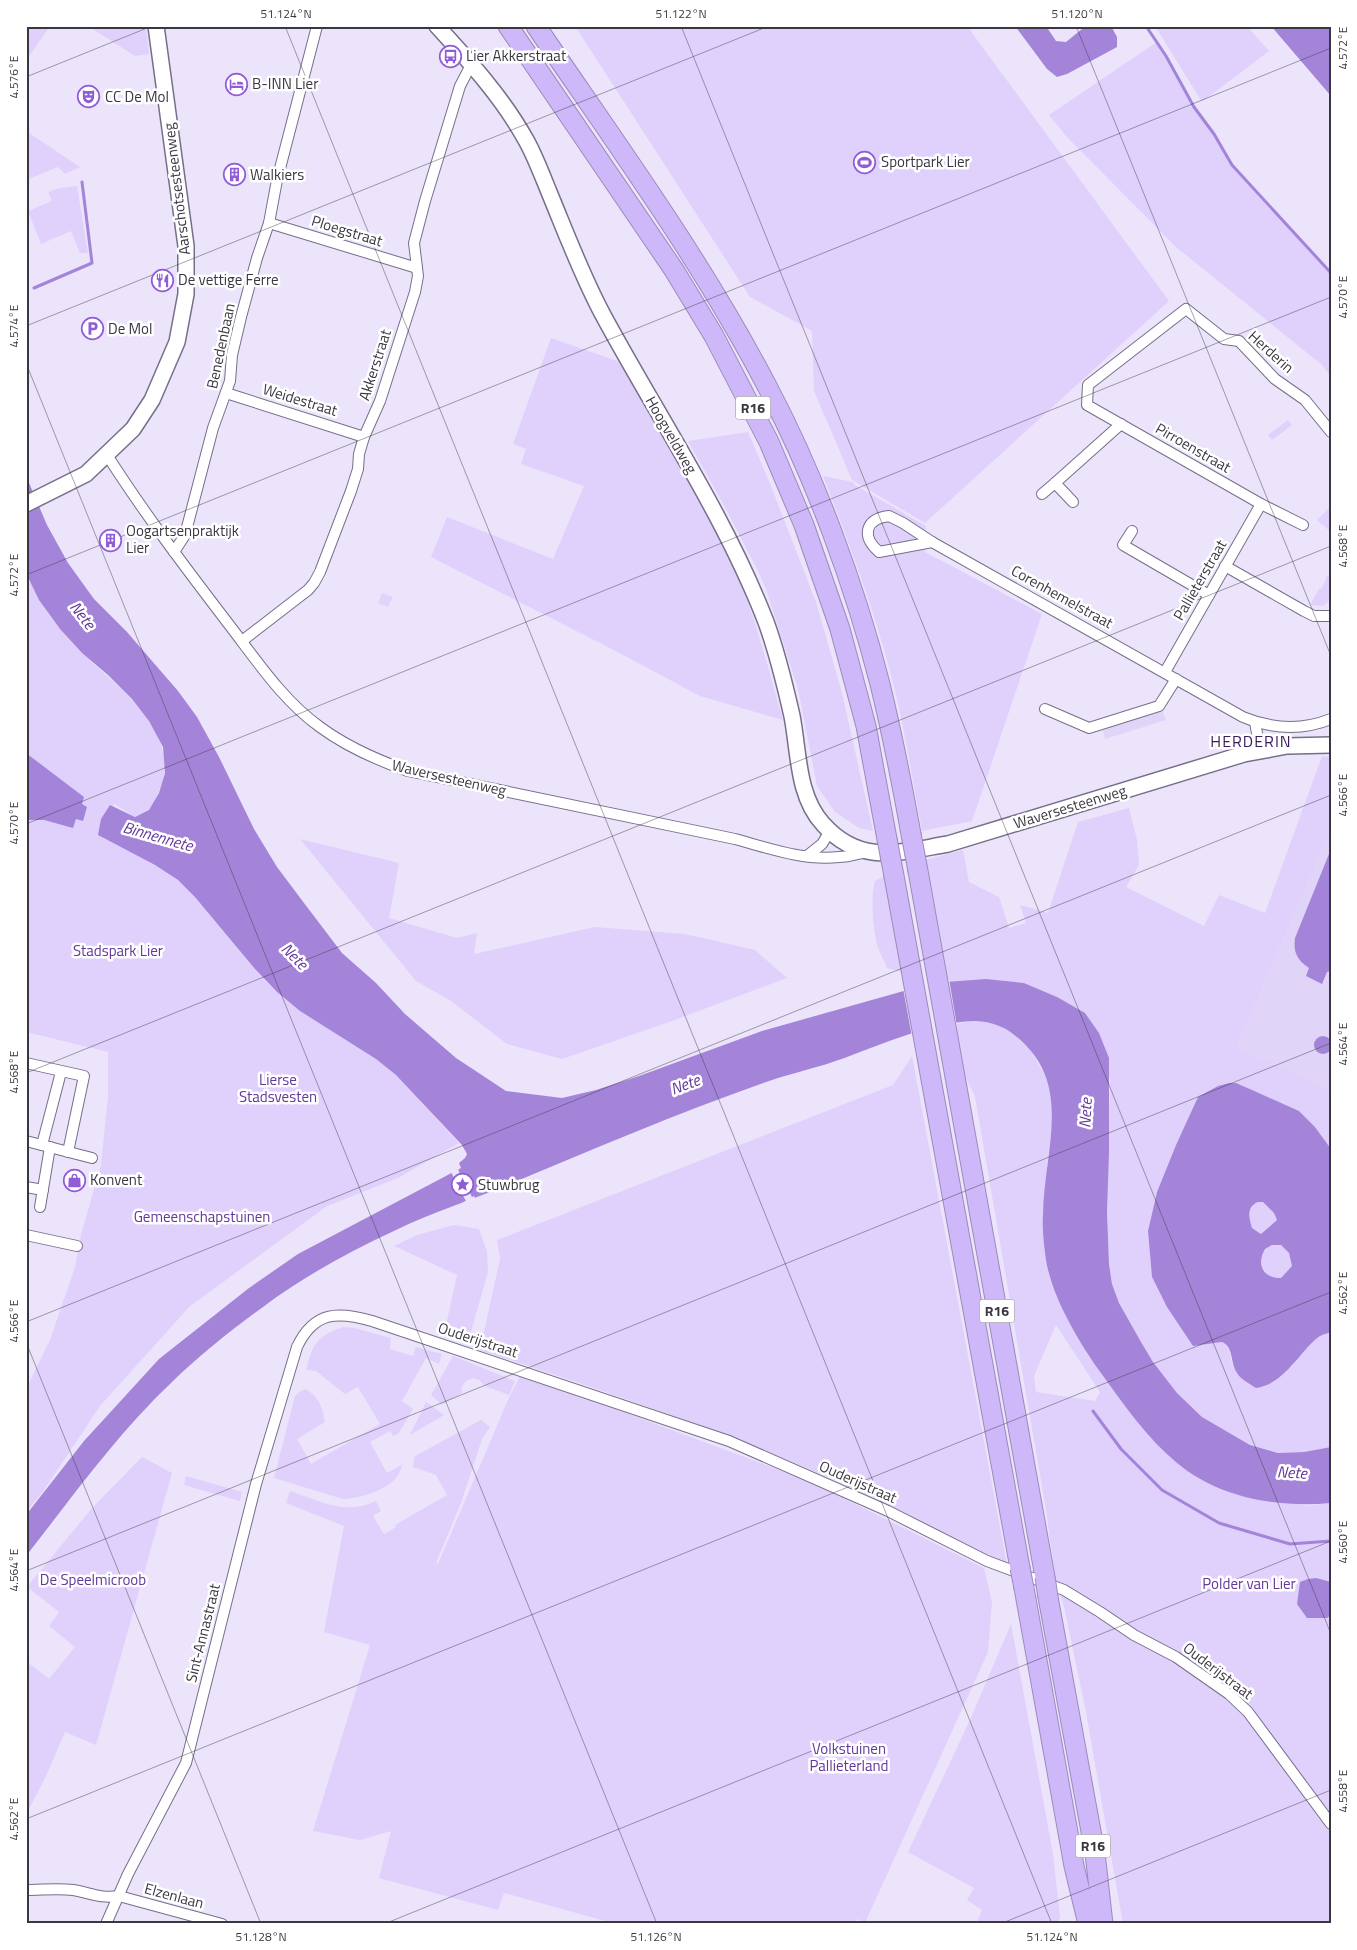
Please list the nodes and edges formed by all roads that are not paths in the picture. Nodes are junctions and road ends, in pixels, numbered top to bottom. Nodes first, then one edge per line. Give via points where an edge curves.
1 (156, 26) edge
2 (160, 26) edge
3 (317, 26) edge
4 (437, 26) edge
5 (508, 26) edge
6 (536, 26) edge
7 (160, 46) junction
8 (472, 63) junction
9 (269, 224) junction
10 (417, 268) junction
11 (1088, 385) joint
12 (226, 393) junction
13 (1121, 424) junction
14 (1331, 432) edge
15 (364, 437) junction
16 (108, 455) junction
17 (1055, 483) junction
18 (1042, 494) dead end
19 (1073, 502) dead end
20 (26, 504) edge
21 (1261, 504) junction
22 (1302, 525) dead end
23 (1132, 531) dead end
24 (932, 542) junction
25 (174, 552) junction
26 (1225, 566) junction
27 (1209, 595) junction
28 (1331, 616) edge
29 (242, 642) junction
30 (1165, 672) junction
31 (1176, 679) junction
32 (1044, 709) dead end
33 (1331, 719) edge
34 (1254, 722) junction
35 (1331, 744) edge
36 (1260, 750) junction
37 (830, 831) junction
38 (866, 852) junction
39 (807, 856) junction
40 (26, 1063) edge
41 (61, 1072) junction
42 (26, 1141) edge
43 (46, 1146) junction
44 (68, 1152) junction
45 (92, 1158) dead end
46 (26, 1187) edge
47 (43, 1190) junction
48 (40, 1207) dead end
49 (26, 1235) edge
50 (77, 1246) dead end
51 (301, 1339) joint
52 (1331, 1824) edge
53 (26, 1890) edge
54 (119, 1896) junction
55 (106, 1924) edge
56 (222, 1924) edge
57 (1088, 1924) edge
58 (1103, 1924) edge

1 - 7 main road, Aarschotsesteenweg
2 - 7 main road, Aarschotsesteenweg
3 - 9 street, Benedenbaan via 277,180
4 - 8 main road, Hoogveldweg
5 - 57 highway, R16, bridge via 674,270 714,336 769,442 807,533 840,629 866,726 1074,1866
6 - 58 highway, R16, bridge via 693,257 735,325 790,432 822,508 863,625 889,721 950,1044 1095,1853
7 - 16 main road, Aarschotsesteenweg via 186,246 186,294 177,342 156,392 134,429
8 - 10 street, Akkerstraat via 460,86 425,201 414,243
8 - 37 main road, Hoogveldweg via 527,142 597,303 751,584 784,682 804,792 812,809
9 - 10 street, Ploegstraat
9 - 12 street, Benedenbaan via 241,318
10 - 15 street, Akkerstraat via 415,292 380,401
11 - 13 street, Pirroenstraat via 1087,405
11 - 14 street, Herderin via 1186,309 1224,339 1239,341 1275,378 1305,400
12 - 15 street, Weidestraat
12 - 25 street, Benedenbaan via 213,428 185,535
13 - 17 street
13 - 21 street, Pirroenstraat
15 - 29 street, Akkerstraat via 351,491 314,583
16 - 20 main road, Aarschotsesteenweg via 86,474
16 - 25 street, Waversesteenweg
17 - 18 street
17 - 19 street
21 - 22 street, Pirroenstraat
21 - 26 street, Pallieterstraat
23 - 27 street via 1123,545
24 - 24 street, Corenhemelstraat via 889,516 878,517 870,523 868,532 872,546 879,552
24 - 30 street, Corenhemelstraat
25 - 29 street, Waversesteenweg
26 - 27 street, Pallieterstraat
26 - 28 street via 1314,616
27 - 30 street, Pallieterstraat
29 - 39 street, Waversesteenweg via 293,704 319,726 348,745 388,764 428,776
30 - 31 street, Corenhemelstraat
31 - 32 street via 1159,706 1089,728
31 - 34 street, Corenhemelstraat
33 - 34 street, Corenhemelstraat via 1319,724 1280,728
34 - 36 street
35 - 36 main road, Waversesteenweg
36 - 38 main road, Waversesteenweg via 954,842 902,852
37 - 38 main road, Hoogveldweg via 849,846
37 - 39 street via 822,844
38 - 39 street, Waversesteenweg via 837,858
40 - 41 street
41 - 43 street
41 - 44 street via 84,1076
42 - 43 street
43 - 44 street
43 - 47 street
44 - 45 street
46 - 47 street
47 - 48 street
49 - 50 street
51 - 52 street, Ouderijstraat via 311,1326 332,1315 349,1314 372,1321 720,1438 888,1511 987,1560 1064,1590 1134,1635 1176,1657 1229,1694 1248,1712
51 - 54 street, Sint-Annastraat via 256,1484 186,1764
53 - 54 street, Elzenlaan via 84,1892 106,1898
54 - 55 street, Sint-Annastraat
54 - 56 street, Elzenlaan

